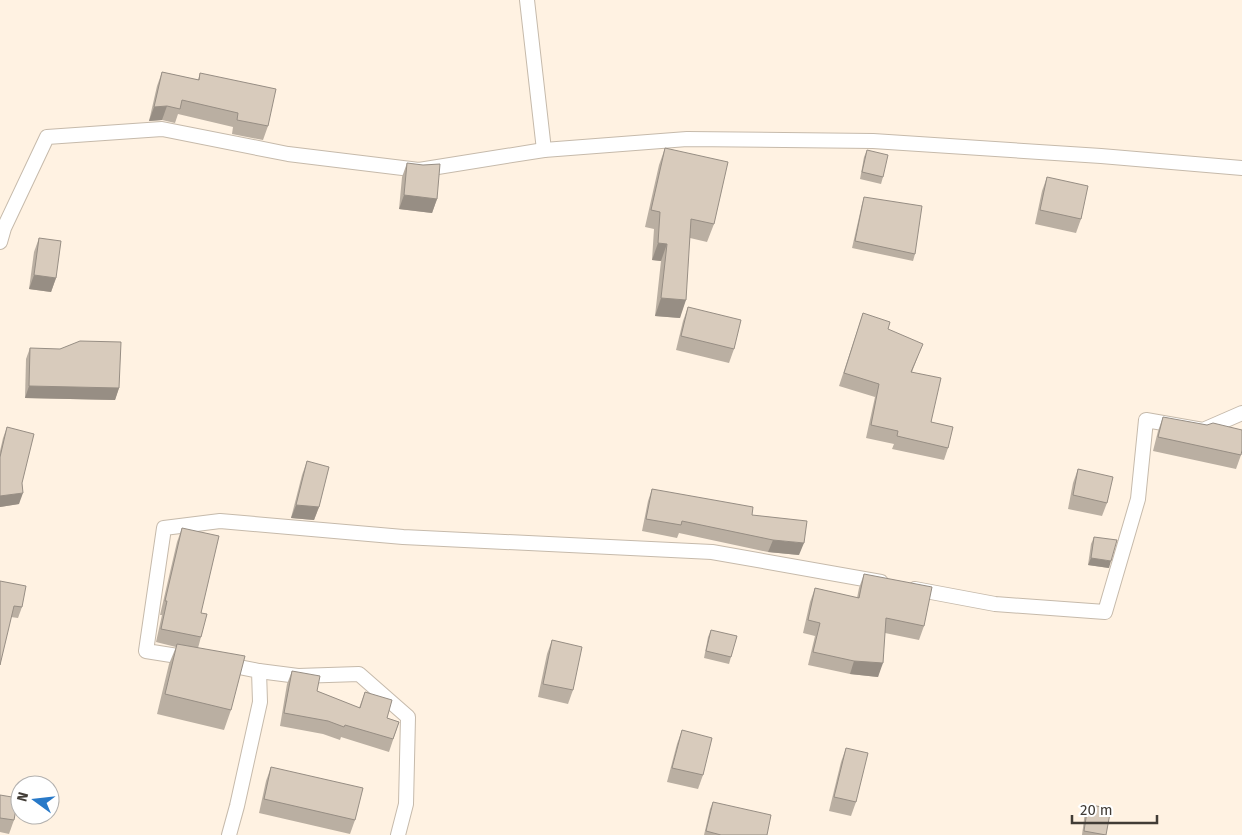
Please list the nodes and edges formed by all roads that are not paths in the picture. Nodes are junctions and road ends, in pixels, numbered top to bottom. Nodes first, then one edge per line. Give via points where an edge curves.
1 (527, 0) edge
2 (544, 150) junction
3 (1242, 168) edge
4 (0, 242) edge
5 (1242, 413) edge
6 (260, 671) junction
7 (229, 835) edge
8 (398, 835) edge

1 - 2 lane
2 - 3 lane via 687,139 873,141
2 - 4 lane via 419,170 288,154 162,129 47,136
5 - 6 lane via 1203,430 1146,420 1138,499 1105,612 995,604 712,552 403,537 220,521 164,528 146,651
6 - 7 lane via 260,702
6 - 8 lane via 298,676 359,674 408,718 406,804

